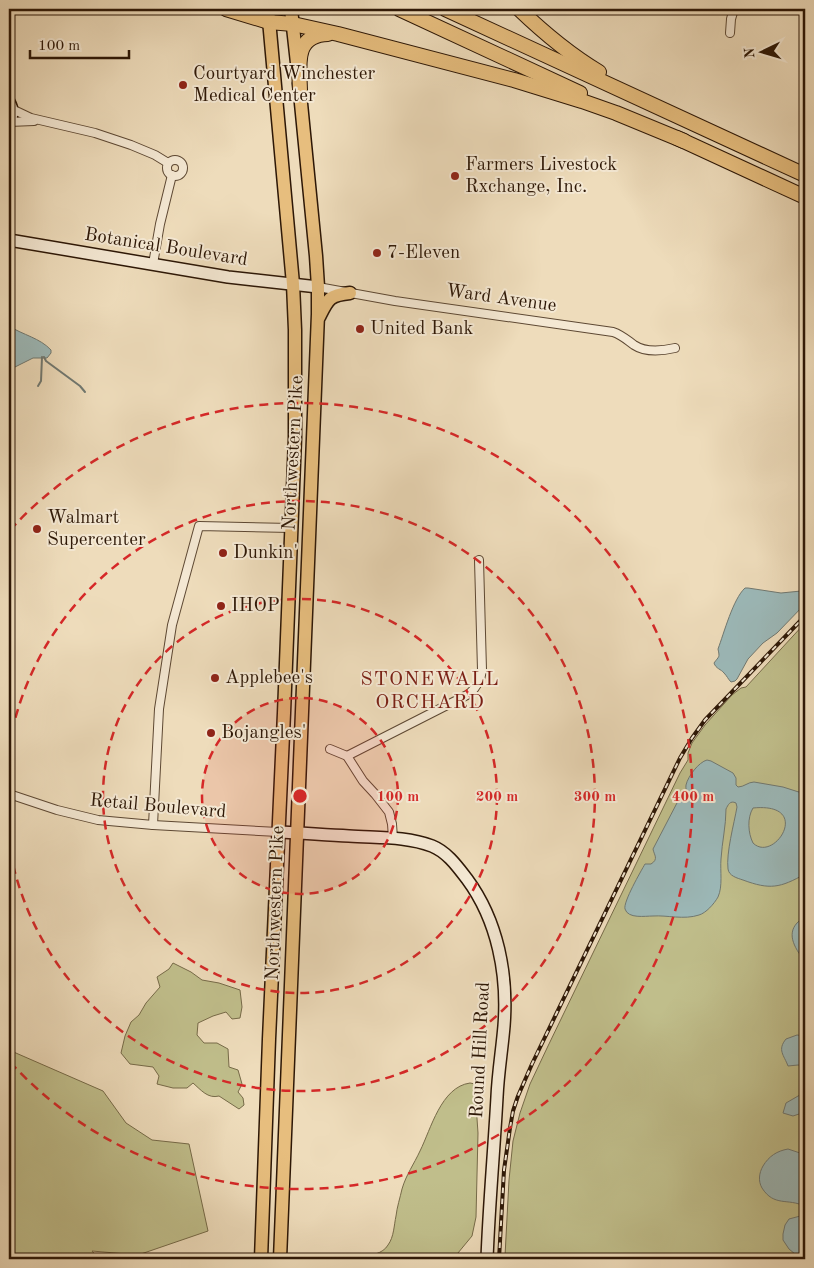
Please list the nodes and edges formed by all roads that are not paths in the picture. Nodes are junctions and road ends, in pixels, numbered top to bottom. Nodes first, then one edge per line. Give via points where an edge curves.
1 (226, 9) edge
2 (292, 9) edge
3 (399, 9) edge
4 (445, 9) edge
5 (519, 9) edge
6 (734, 9) edge
7 (268, 15) edge
8 (293, 24) junction
9 (730, 33) dead end
10 (338, 34) junction
11 (300, 93) junction
12 (10, 106) edge
13 (41, 121) junction
14 (9, 123) edge
15 (696, 125) junction
16 (684, 141) junction
17 (168, 163) junction
18 (805, 175) edge
19 (172, 176) junction
20 (805, 197) edge
21 (9, 240) edge
22 (153, 264) junction
23 (293, 284) junction
24 (318, 287) junction
25 (350, 293) junction
26 (318, 319) junction
27 (675, 348) dead end
28 (291, 528) junction
29 (309, 549) junction
30 (479, 560) dead end
31 (330, 749) dead end
32 (347, 756) junction
33 (9, 794) edge
34 (153, 825) junction
35 (278, 832) junction
36 (298, 833) junction
37 (393, 838) junction
38 (261, 1259) edge
39 (280, 1259) edge
40 (487, 1259) edge

1 - 7 highway
2 - 8 main road, Northwestern Pike
3 - 16 highway
4 - 15 highway
5 - 15 highway via 589,66
6 - 9 street
7 - 8 highway
7 - 23 main road, Northwestern Pike
8 - 10 highway
8 - 11 main road, Northwestern Pike
10 - 11 highway via 320,34 310,38 302,47
10 - 16 highway via 506,77 616,113
11 - 24 main road, Northwestern Pike
12 - 13 street via 24,116
12 - 14 street via 12,118
13 - 14 street
13 - 17 street via 95,133
15 - 18 highway
16 - 20 highway
17 - 19 street via 167,171
17 - 19 street via 176,160 183,166 180,174
19 - 22 street
21 - 22 street, Botanical Boulevard
22 - 23 street, Botanical Boulevard
23 - 24 street, Botanical Boulevard
23 - 28 main road, Northwestern Pike via 296,364
24 - 25 street, Ward Avenue
24 - 26 main road, Northwestern Pike
25 - 26 main road via 331,298
25 - 27 street, Ward Avenue via 613,332 649,351
26 - 29 main road, Northwestern Pike
28 - 29 main road via 302,533
28 - 34 street via 199,526 172,625 159,709
28 - 35 main road, Northwestern Pike
29 - 36 main road, Northwestern Pike
30 - 32 street via 482,677 478,684 469,694
31 - 32 street
32 - 37 street via 389,812
33 - 34 street, Retail Boulevard via 83,817
34 - 35 street, Retail Boulevard
35 - 36 street, Round Hill Road
35 - 38 main road, Northwestern Pike
36 - 37 street, Round Hill Road
36 - 39 main road, Northwestern Pike
37 - 40 street, Round Hill Road via 433,846 458,867 478,895 498,944 505,1010

